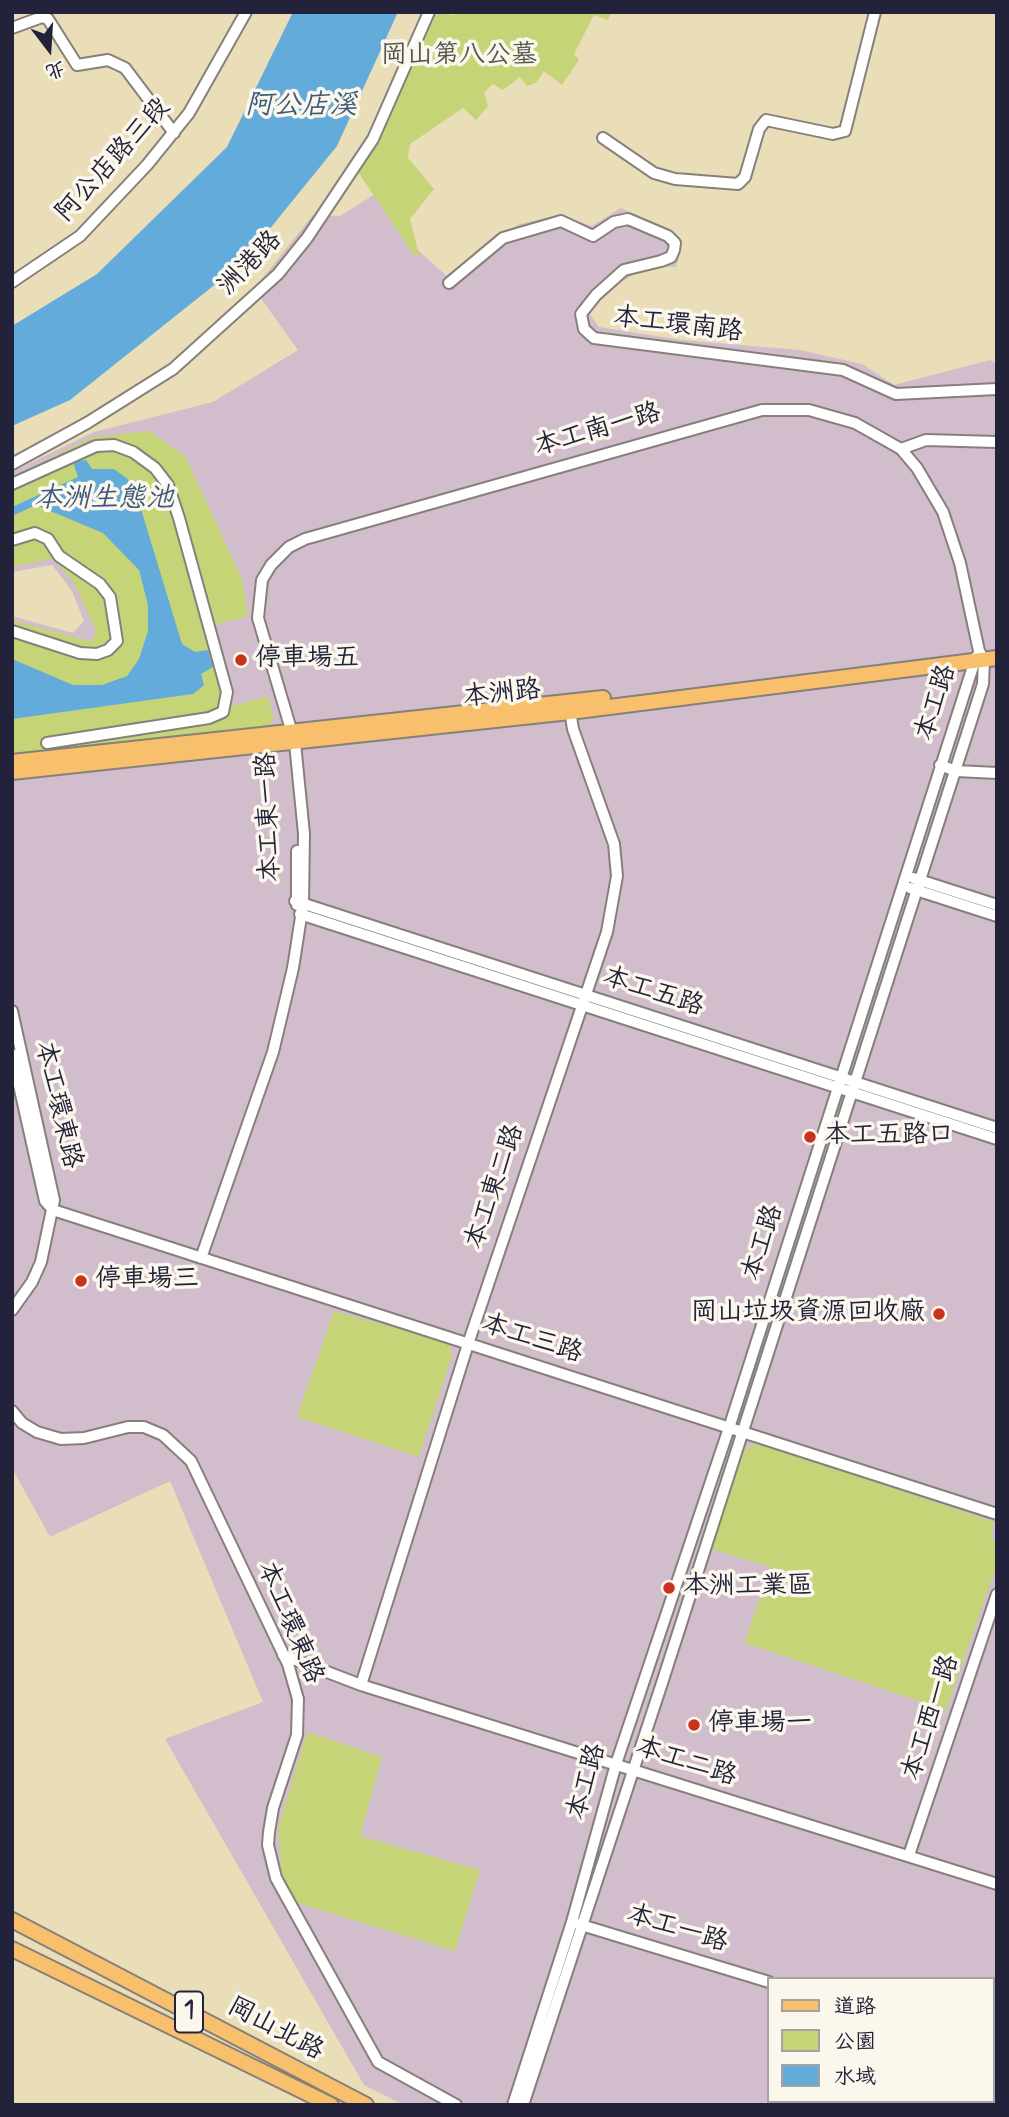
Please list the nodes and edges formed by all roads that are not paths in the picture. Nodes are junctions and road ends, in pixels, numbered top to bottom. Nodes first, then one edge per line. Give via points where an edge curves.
1 (246, 12) edge
2 (429, 12) edge
3 (876, 12) edge
4 (12, 28) edge
5 (174, 132) junction
6 (603, 138) dead end
7 (12, 282) edge
8 (449, 283) dead end
9 (997, 389) edge
10 (997, 442) edge
11 (901, 449) junction
12 (12, 464) edge
13 (12, 484) edge
14 (12, 540) edge
15 (12, 631) edge
16 (997, 648) edge
17 (984, 657) edge
18 (569, 707) junction
19 (291, 740) junction
20 (47, 743) dead end
21 (12, 762) edge
22 (940, 765) junction
23 (956, 771) junction
24 (12, 772) edge
25 (997, 773) edge
26 (903, 880) junction
27 (918, 885) junction
28 (997, 905) edge
29 (300, 906) junction
30 (997, 916) edge
31 (583, 1000) junction
32 (12, 1011) edge
33 (12, 1054) edge
34 (839, 1083) junction
35 (852, 1087) junction
36 (997, 1128) edge
37 (997, 1139) edge
38 (53, 1210) junction
39 (201, 1258) junction
40 (12, 1310) edge
41 (468, 1343) junction
42 (12, 1411) edge
43 (729, 1428) junction
44 (742, 1432) junction
45 (997, 1514) edge
46 (997, 1594) edge
47 (283, 1655) junction
48 (361, 1685) junction
49 (616, 1764) junction
50 (632, 1770) junction
51 (909, 1855) junction
52 (997, 1885) edge
53 (12, 1920) edge
54 (577, 1923) junction
55 (12, 1949) edge
56 (768, 1982) edge
57 (331, 2105) edge
58 (366, 2105) edge
59 (456, 2105) edge
60 (513, 2105) edge
61 (523, 2105) edge

1 - 5 street, 阿公店路三段
2 - 12 street, 洲港路 via 373,139 307,239 278,274 173,369
3 - 6 street via 845,131 834,134 766,120 745,177 738,184 654,173
4 - 5 street via 48,19 77,65 108,60 125,68
5 - 7 street, 阿公店路三段 via 80,236
8 - 9 street, 本工環南路 via 503,239 561,221 593,236 628,219 668,236 674,250 661,261 624,270 596,295 581,314 584,329 594,338 843,370 896,394
10 - 11 street via 926,440
11 - 17 street, 本工南一路 via 943,512
11 - 19 street, 本工南一路 via 855,423 809,410 762,410 305,539 271,565 258,597 258,618
13 - 20 street via 96,446 114,445 133,452 155,468 168,485 179,518 227,692 223,712 209,718
14 - 15 street via 35,533 48,539 59,556 100,584 110,597 117,640 97,654 80,653
16 - 17 main road, 本洲路
17 - 18 main road, 本洲路
17 - 22 street, 本工路
17 - 23 street, 本工路 via 983,684
18 - 19 main road, 本洲路
18 - 31 street, 本工東二路 via 614,844 617,876 607,932
19 - 21 main road, 本洲路
19 - 24 main road, 本洲路
19 - 29 street, 本工東一路
22 - 23 street
22 - 26 street, 本工路
23 - 25 street
23 - 27 street, 本工路
26 - 27 street
26 - 34 street, 本工路
27 - 28 street
27 - 30 street
27 - 35 street, 本工路
29 - 31 street, 本工五路
29 - 39 street, 本工東一路 via 293,968 273,1052
31 - 34 street, 本工五路
31 - 41 street, 本工東二路
32 - 38 street, 本工環東路
33 - 38 street, 本工環東路 via 45,1201
34 - 35 street, 本工五路
34 - 43 street, 本工路
35 - 36 street, 本工五路
35 - 37 street, 本工五路
35 - 44 street, 本工路
38 - 39 street, 本工三路
38 - 40 street, 本工環東路 via 41,1262
39 - 41 street, 本工三路
41 - 43 street, 本工三路
41 - 48 street, 本工東二路
42 - 47 street, 本工環東路 via 37,1432 61,1440 144,1427 163,1434 180,1448 191,1461
43 - 44 street, 本工三路
43 - 49 street, 本工路
44 - 45 street, 本工三路
44 - 50 street, 本工路
46 - 51 street, 本工西一路
47 - 48 street, 本工二路
47 - 59 street, 本工環東路 via 299,1716 272,1808 268,1845 276,1878 379,2062
48 - 49 street, 本工二路
49 - 50 street, 本工二路
49 - 54 street, 本工路
50 - 51 street, 本工二路
50 - 54 street, 本工路
51 - 52 street, 本工二路
53 - 58 main road, 岡山北路 / 1
54 - 56 street, 本工一路
54 - 60 street, 本工路
54 - 61 street, 本工路
55 - 57 main road, 岡山北路 / 1

